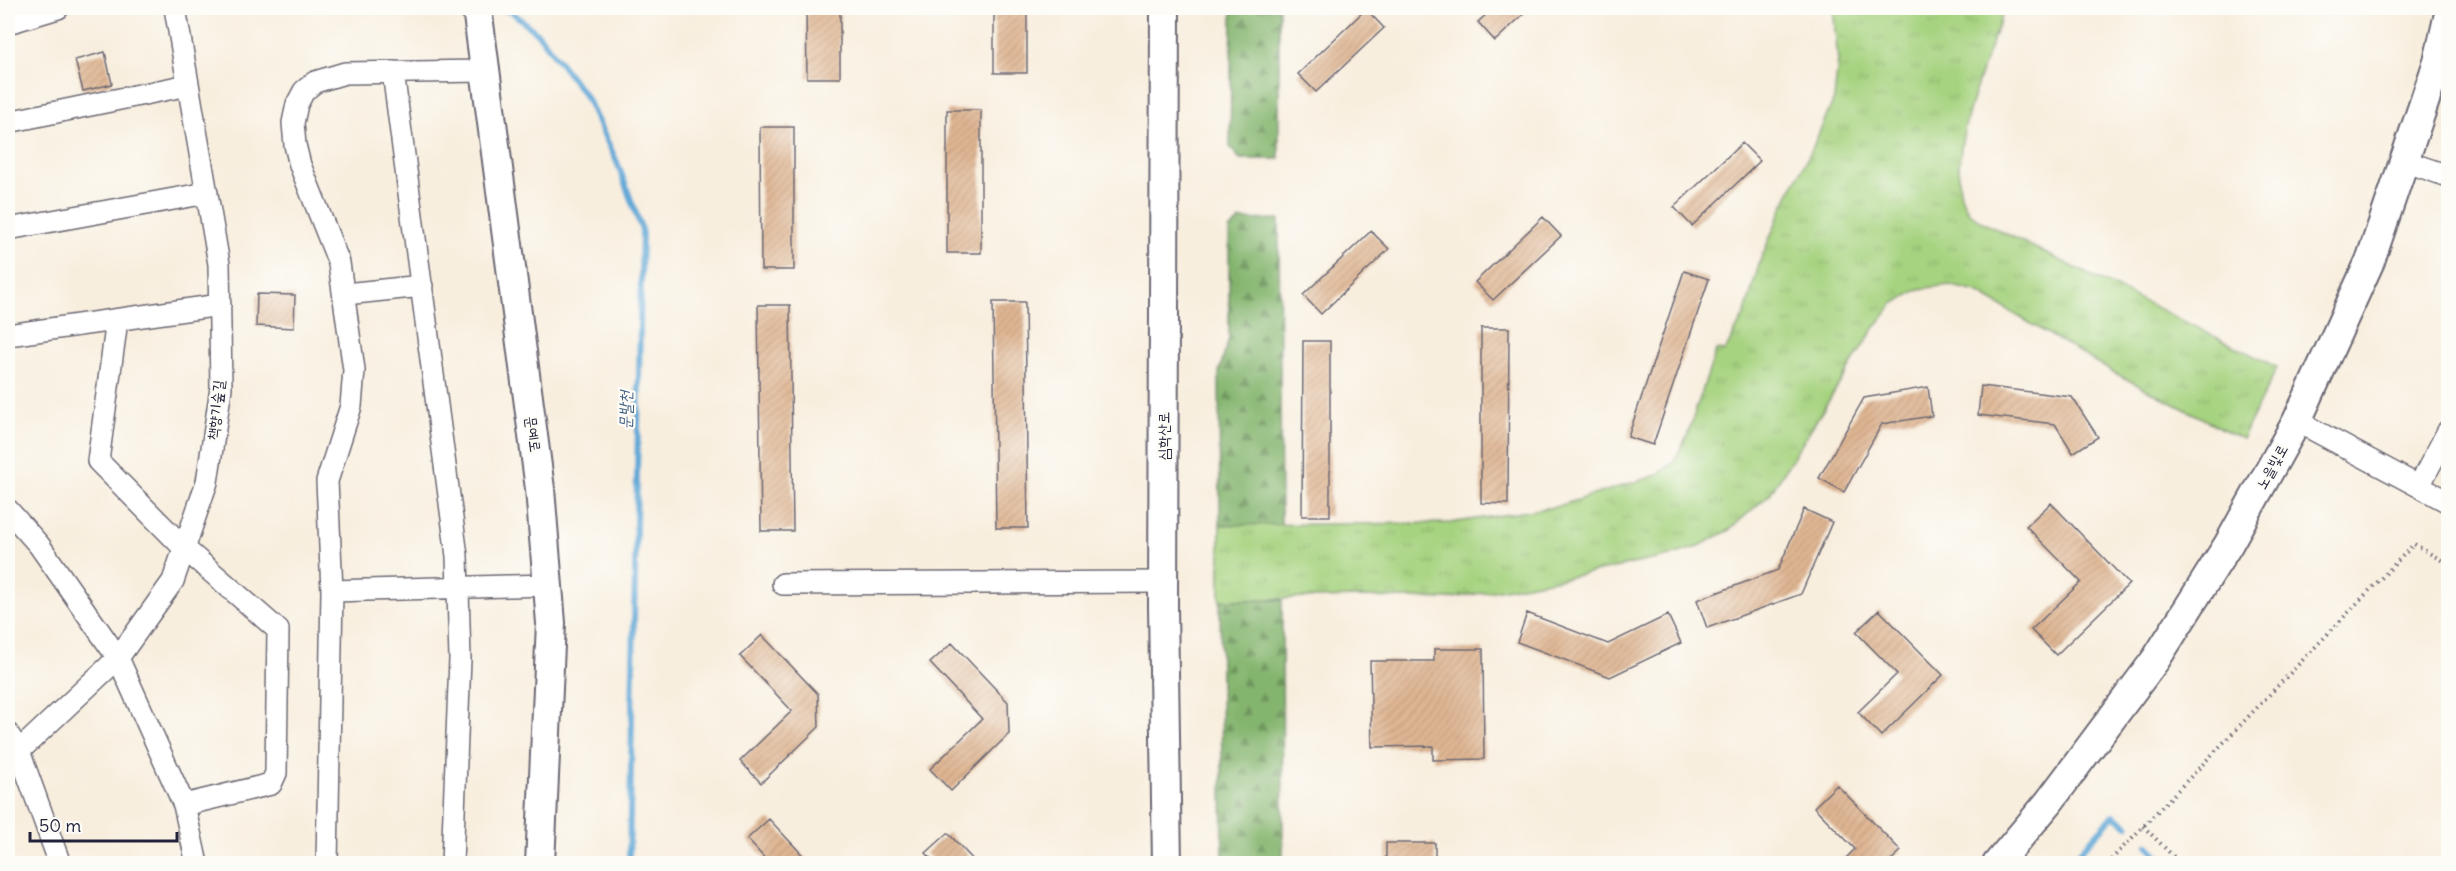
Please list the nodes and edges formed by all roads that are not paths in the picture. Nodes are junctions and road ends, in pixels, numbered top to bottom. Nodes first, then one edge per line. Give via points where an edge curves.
1 (58, 8) edge
2 (175, 8) edge
3 (477, 8) edge
4 (1165, 8) edge
5 (2448, 18) edge
6 (8, 23) edge
7 (484, 71) junction
8 (393, 72) junction
9 (188, 85) junction
10 (8, 122) edge
11 (2404, 161) junction
12 (2448, 176) edge
13 (207, 193) junction
14 (8, 229) edge
15 (422, 286) junction
16 (345, 294) junction
17 (220, 305) junction
18 (117, 320) junction
19 (8, 335) edge
20 (2297, 421) junction
21 (2448, 431) edge
22 (2419, 486) junction
23 (2448, 502) edge
24 (8, 510) edge
25 (184, 548) junction
26 (1163, 582) junction
27 (783, 584) dead end
28 (548, 585) junction
29 (458, 586) junction
30 (332, 591) junction
31 (118, 658) junction
32 (13, 742) edge
33 (184, 806) junction
34 (60, 864) edge
35 (197, 864) edge
36 (327, 864) edge
37 (452, 864) edge
38 (540, 864) edge
39 (1167, 864) edge
40 (1997, 864) edge

1 - 6 street
2 - 9 street, 책향기숲길
3 - 7 street, 문예로
4 - 26 street, 심학산로
5 - 11 street, 노을빛로 via 2438,62
7 - 8 street
7 - 28 street, 문예로 via 540,489
8 - 15 street
8 - 16 street via 328,77 304,91 297,104 293,123 300,165 339,263
9 - 10 street
9 - 13 street, 책향기숲길
11 - 12 street
11 - 20 street, 노을빛로 via 2370,261
13 - 14 street
13 - 17 street, 책향기숲길 via 219,264
15 - 16 street
15 - 29 street via 452,508
16 - 30 street via 354,388 327,481
17 - 18 street
17 - 25 street, 책향기숲길 via 221,388 207,482
18 - 19 street
18 - 25 street via 98,461
20 - 22 street
20 - 40 street, 노을빛로 via 2228,544 2156,659 2049,802
21 - 22 street
22 - 23 street
24 - 31 street via 39,545
25 - 31 street, 책향기숲길 via 173,581
25 - 33 street via 278,630 276,773 271,784
26 - 27 street
26 - 39 street, 심학산로
28 - 29 street
28 - 38 street, 문예로 via 550,623
29 - 30 street
29 - 37 street via 460,660
30 - 36 street
31 - 32 street, 책향기숲길
31 - 33 street
32 - 34 street
33 - 35 street

